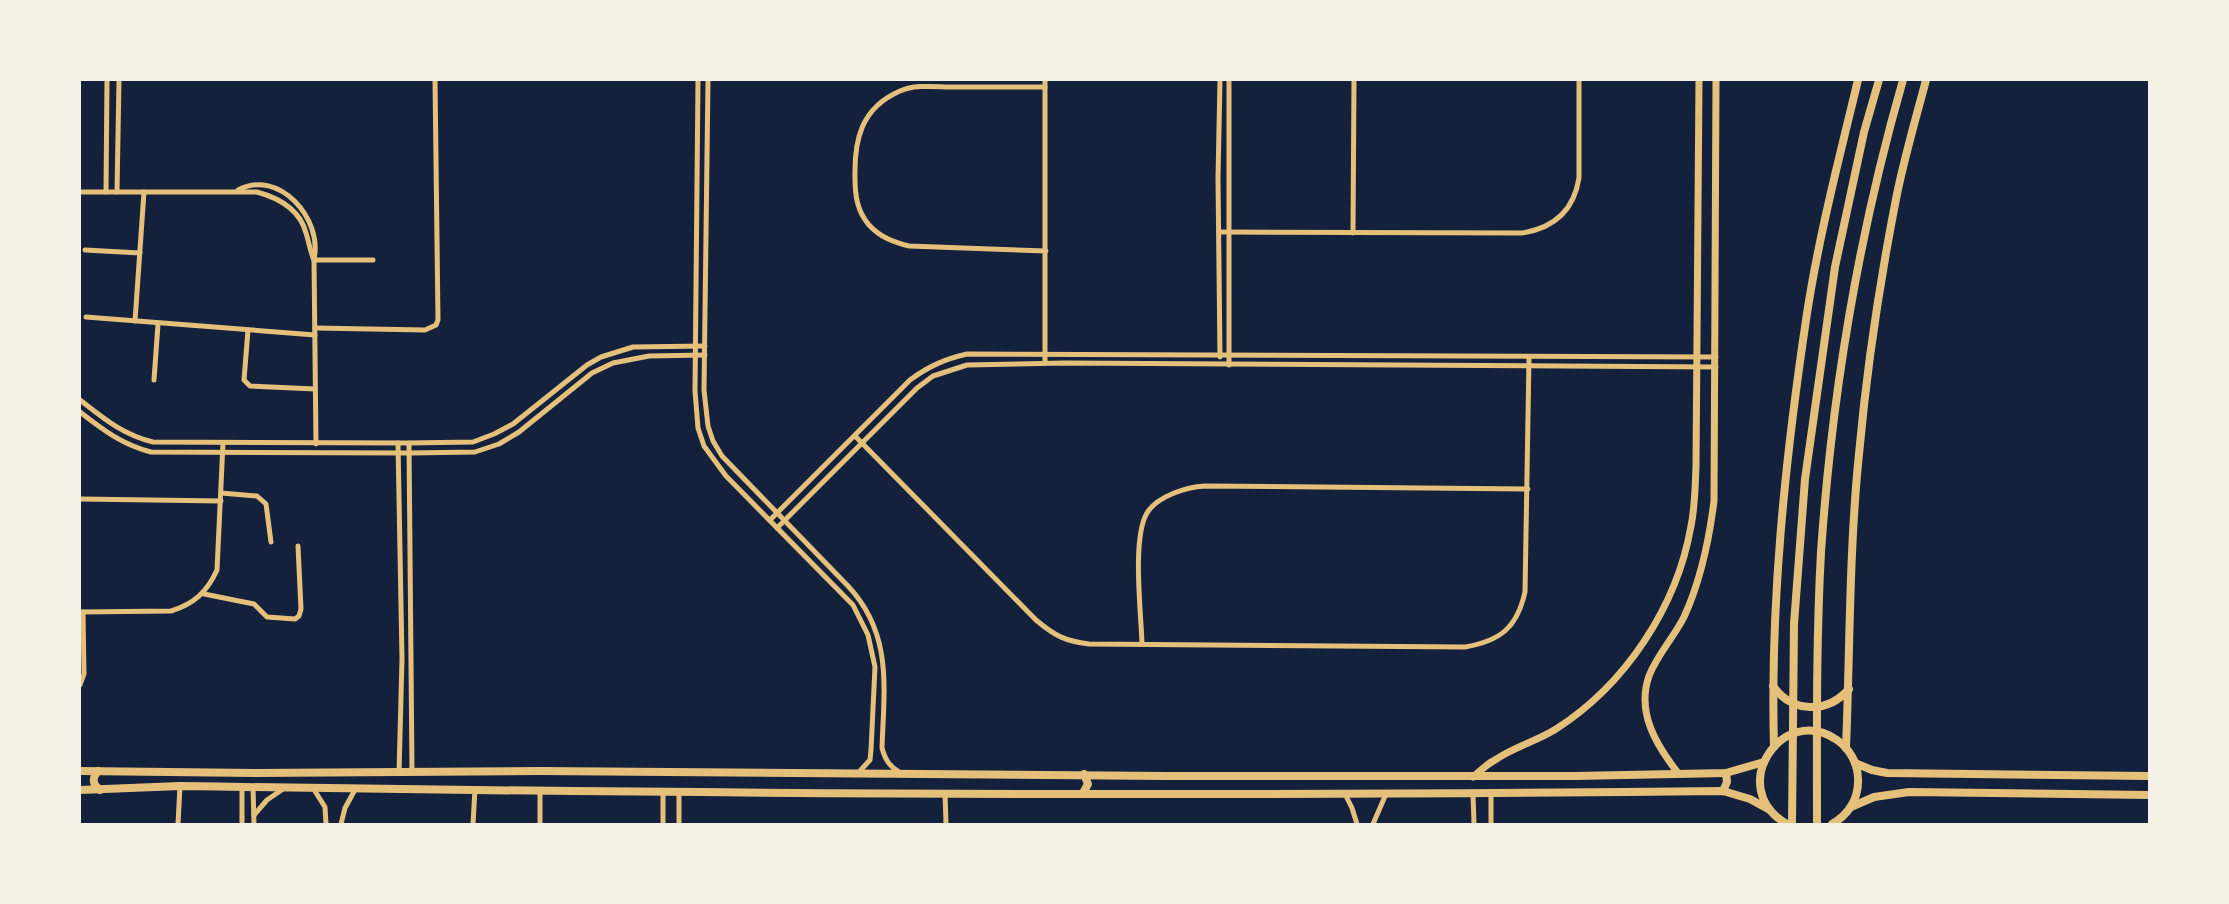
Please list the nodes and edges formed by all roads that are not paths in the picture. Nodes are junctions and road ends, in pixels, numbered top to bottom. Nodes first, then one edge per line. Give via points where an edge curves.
1 (107, 80) edge
2 (119, 80) edge
3 (435, 80) edge
4 (698, 80) edge
5 (708, 80) edge
6 (1045, 80) edge
7 (1220, 80) edge
8 (1229, 80) edge
9 (1354, 80) edge
10 (1579, 80) edge
11 (1699, 80) edge
12 (1716, 80) edge
13 (1858, 80) edge
14 (1879, 80) edge
15 (1903, 80) edge
16 (1926, 80) edge
17 (1045, 87) junction
18 (80, 192) edge
19 (106, 192) junction
20 (117, 192) junction
21 (144, 192) junction
22 (235, 192) junction
23 (1219, 232) junction
24 (1228, 232) junction
25 (1353, 233) junction
26 (85, 250) dead end
27 (1046, 251) junction
28 (140, 253) junction
29 (314, 260) junction
30 (373, 260) dead end
31 (86, 317) dead end
32 (135, 321) junction
33 (158, 324) junction
34 (248, 330) junction
35 (315, 332) junction
36 (695, 346) junction
37 (705, 346) junction
38 (1045, 353) junction
39 (1220, 355) junction
40 (1229, 355) junction
41 (695, 356) junction
42 (705, 356) junction
43 (1697, 357) junction
44 (1716, 357) junction
45 (1529, 358) junction
46 (1045, 363) junction
47 (1220, 365) junction
48 (1229, 365) junction
49 (1529, 366) junction
50 (1697, 367) junction
51 (1716, 367) junction
52 (154, 380) dead end
53 (315, 389) junction
54 (80, 400) edge
55 (80, 412) edge
56 (855, 436) junction
57 (316, 442) junction
58 (223, 443) junction
59 (398, 443) junction
60 (409, 443) junction
61 (862, 443) junction
62 (316, 452) junction
63 (223, 453) junction
64 (398, 453) junction
65 (409, 453) junction
66 (1528, 489) junction
67 (221, 493) junction
68 (80, 499) edge
69 (221, 501) junction
70 (777, 514) junction
71 (770, 520) junction
72 (784, 521) junction
73 (777, 528) junction
74 (271, 542) dead end
75 (298, 546) dead end
76 (204, 594) junction
77 (81, 612) edge
78 (1142, 643) junction
79 (80, 685) edge
80 (1772, 685) junction
81 (1849, 689) junction
82 (1774, 747) junction
83 (1846, 748) junction
84 (1764, 762) junction
85 (1855, 763) junction
86 (80, 771) edge
87 (98, 771) junction
88 (399, 773) junction
89 (412, 773) junction
90 (1678, 773) junction
91 (1725, 773) junction
92 (857, 774) junction
93 (1084, 774) junction
94 (903, 775) junction
95 (1119, 775) junction
96 (2150, 776) edge
97 (1473, 777) junction
98 (180, 786) junction
99 (242, 787) junction
100 (254, 787) junction
101 (285, 788) junction
102 (313, 788) junction
103 (356, 788) junction
104 (475, 789) junction
105 (80, 790) edge
106 (100, 790) junction
107 (540, 790) junction
108 (1723, 791) junction
109 (663, 792) junction
110 (679, 792) junction
111 (1120, 792) junction
112 (945, 793) junction
113 (1083, 793) junction
114 (1345, 794) junction
115 (1386, 794) junction
116 (1473, 794) junction
117 (1491, 794) junction
118 (2150, 795) edge
119 (1770, 810) junction
120 (1848, 811) junction
121 (254, 815) junction
122 (326, 821) edge
123 (341, 822) edge
124 (1779, 822) edge
125 (178, 825) edge
126 (242, 825) edge
127 (254, 825) edge
128 (473, 825) edge
129 (540, 825) edge
130 (663, 825) edge
131 (679, 825) edge
132 (946, 825) edge
133 (1357, 825) edge
134 (1373, 825) edge
135 (1474, 825) edge
136 (1491, 825) edge
137 (1788, 825) edge
138 (1792, 825) edge
139 (1817, 825) edge
140 (1832, 825) edge
141 (1846, 825) edge

1 - 19 street
2 - 20 street
3 - 35 street via 436,325 425,330
4 - 36 street
5 - 37 street
6 - 17 street
7 - 23 street
8 - 24 street
9 - 25 street
10 - 25 street via 1577,191 1562,216 1550,225 1522,233
11 - 43 street
12 - 44 street
13 - 80 main road via 1806,319 1783,506
14 - 138 highway via 1848,199 1833,278 1805,479 1794,624
15 - 139 highway via 1877,175 1855,282 1828,480 1818,624
16 - 81 main road via 1898,191 1874,320 1858,456
17 - 27 street
17 - 27 street via 901,90 871,113 859,133 855,197 869,225 892,242 919,247
18 - 19 street
19 - 20 street
20 - 21 street
21 - 22 street
21 - 28 street
22 - 29 street via 268,195 292,209 304,227
22 - 29 street via 255,184 290,198 312,225 316,241
23 - 24 street
23 - 39 street
24 - 25 street
24 - 40 street
26 - 28 street
27 - 38 street
28 - 32 street
29 - 30 street
29 - 35 street
31 - 32 street
32 - 33 street
33 - 34 street
33 - 52 street
34 - 35 street
34 - 53 street via 246,384
35 - 53 street
36 - 37 street
36 - 41 street
36 - 60 street via 633,347 610,353 587,365 513,424 494,434 473,442
37 - 42 street
38 - 39 street
38 - 46 street
38 - 56 street via 946,358 910,380
39 - 40 street
39 - 47 street
40 - 45 street
40 - 48 street
41 - 42 street
41 - 65 street via 635,357 605,366 499,444 475,452
41 - 71 street via 696,410 704,446 726,476
42 - 70 street via 706,409 713,441 733,469
43 - 44 street
43 - 45 street
43 - 50 street
44 - 51 street
45 - 49 street
46 - 47 street
46 - 61 street via 967,365 933,376
47 - 48 street
48 - 49 street
49 - 50 street
49 - 66 street
50 - 51 street
50 - 97 street via 1691,526 1676,582 1663,609 1607,688 1554,730 1496,759
51 - 90 street via 1716,468 1710,531 1684,617 1649,677 1646,695 1654,740
53 - 57 street
54 - 58 street via 113,426 138,438 170,443
55 - 63 street via 116,440 133,447 151,452
56 - 61 street
56 - 70 street
57 - 58 street
57 - 59 street
57 - 62 street
58 - 63 street
59 - 60 street
59 - 64 street
60 - 65 street
61 - 72 street
61 - 78 street via 1052,634 1089,644
62 - 63 street
62 - 64 street
63 - 67 street
64 - 65 street
64 - 88 street via 402,659
65 - 89 street
66 - 78 street via 1526,584 1521,609 1501,635 1484,644 1465,647
66 - 78 street via 1197,486 1171,495 1148,511 1139,538
67 - 69 street
67 - 74 street via 262,499
68 - 69 street
69 - 76 street via 218,570
70 - 71 street
70 - 72 street
71 - 73 street
72 - 73 street
72 - 94 street via 860,599 875,625 884,666 882,748 892,768
73 - 92 street via 852,605 868,634 875,667 871,750 870,760
75 - 76 street via 301,609 295,619 267,617 254,604
76 - 77 street via 171,611
77 - 79 street via 84,674
80 - 81 main road via 1786,700 1814,708 1833,703
80 - 82 main road
81 - 83 main road
82 - 83 main road via 1794,734 1810,731 1833,738
82 - 84 main road
83 - 85 main road
84 - 91 main road
84 - 119 main road via 1760,786
85 - 96 main road via 1887,773
85 - 120 main road via 1858,785
86 - 87 main road
87 - 88 main road
87 - 106 main road via 93,781
88 - 89 main road
89 - 92 main road
90 - 91 main road
90 - 97 main road
91 - 108 main road
92 - 94 main road
93 - 94 main road
93 - 95 main road
93 - 113 main road via 1088,784
95 - 97 main road
95 - 111 main road via 1114,783
98 - 99 main road
98 - 106 main road
98 - 125 street
99 - 100 main road
99 - 126 street
100 - 101 main road
100 - 121 street
101 - 102 main road
101 - 121 street
102 - 103 main road
102 - 122 street via 325,807
103 - 104 main road
103 - 123 street
104 - 107 main road
104 - 128 street
105 - 106 main road
107 - 109 main road
107 - 129 street
108 - 117 main road
108 - 119 main road
109 - 110 main road
109 - 130 street
110 - 112 main road
110 - 131 street
111 - 113 main road
111 - 114 main road
112 - 113 main road
112 - 132 street
114 - 115 main road
114 - 133 street
115 - 116 main road
115 - 134 street
116 - 117 main road
116 - 135 street
117 - 136 street
118 - 120 main road via 1909,792 1874,797
119 - 124 main road
120 - 140 main road
120 - 141 main road
121 - 127 street
122 - 123 street
124 - 137 main road

